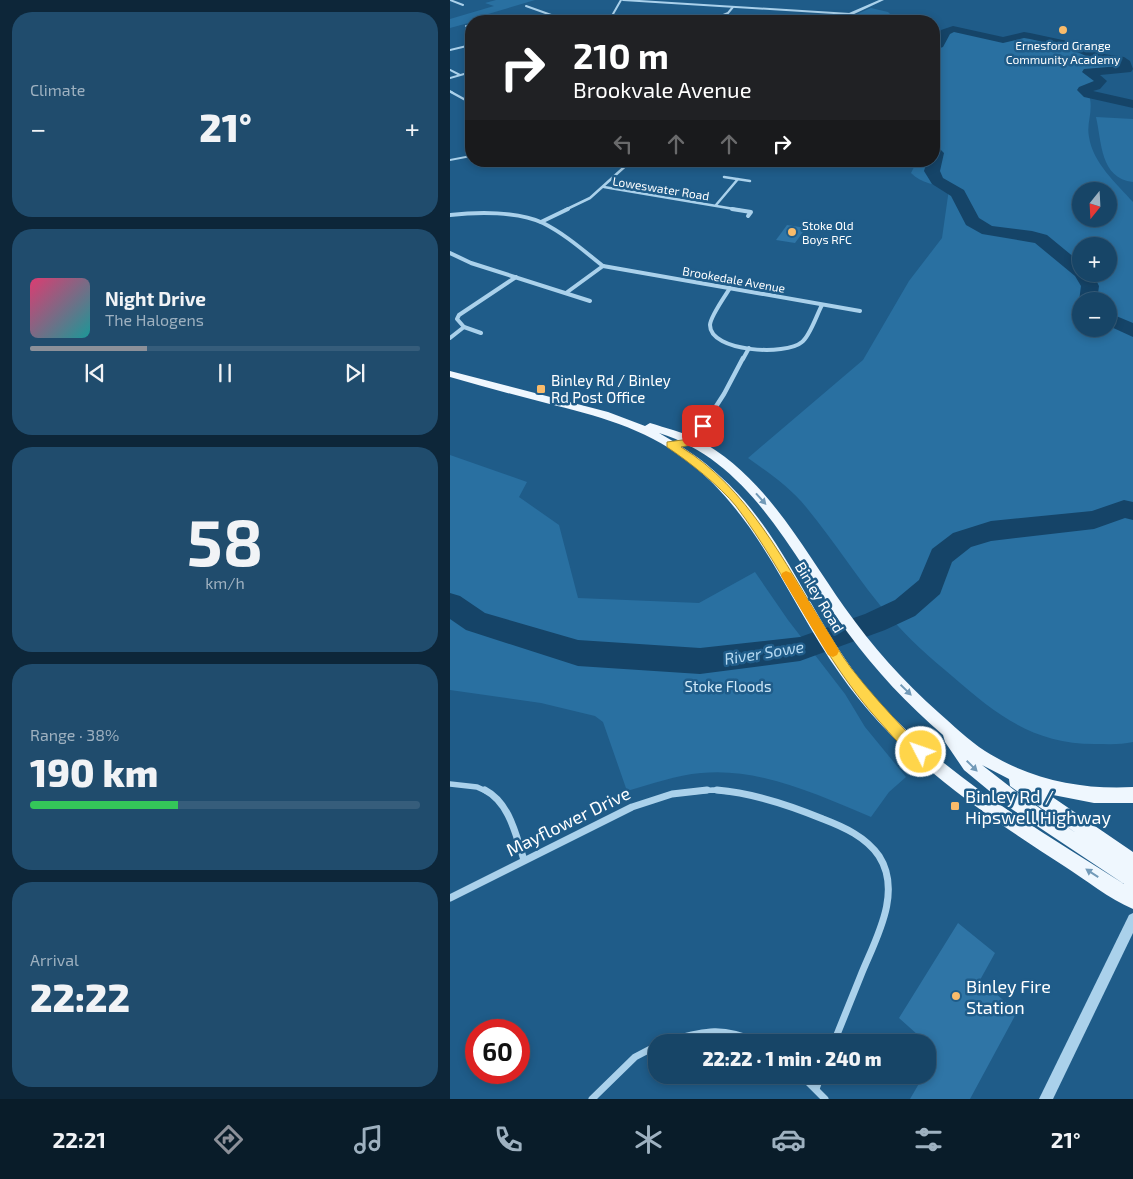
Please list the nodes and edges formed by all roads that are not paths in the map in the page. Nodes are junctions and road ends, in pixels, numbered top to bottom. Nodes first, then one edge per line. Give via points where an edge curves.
1 (450, 0) edge
2 (622, 0) edge
3 (882, 0) edge
4 (463, 5) dead end
5 (540, 5) dead end
6 (526, 6) dead end
7 (733, 7) junction
8 (531, 8) junction
9 (850, 14) joint
10 (551, 15) edge
11 (612, 15) edge
12 (723, 15) edge
13 (465, 46) edge
14 (450, 50) edge
15 (450, 70) edge
16 (465, 74) edge
17 (460, 75) junction
18 (450, 78) edge
19 (450, 91) edge
20 (465, 100) edge
21 (465, 157) edge
22 (450, 160) edge
23 (625, 167) edge
24 (724, 177) dead end
25 (738, 179) junction
26 (750, 181) dead end
27 (604, 187) junction
28 (716, 205) junction
29 (450, 215) edge
30 (748, 216) dead end
31 (541, 222) junction
32 (450, 253) edge
33 (604, 266) junction
34 (516, 277) junction
35 (730, 288) junction
36 (566, 293) junction
37 (590, 301) dead end
38 (822, 305) junction
39 (860, 311) dead end
40 (464, 327) junction
41 (481, 333) dead end
42 (450, 338) edge
43 (749, 348) junction
44 (450, 374) edge
45 (618, 419) junction
46 (693, 442) junction
47 (670, 445) junction
48 (944, 726) junction
49 (983, 758) junction
50 (450, 784) edge
51 (1133, 795) edge
52 (524, 860) junction
53 (1133, 862) edge
54 (1133, 886) edge
55 (450, 898) edge
56 (1133, 900) edge
57 (1133, 919) edge
58 (695, 1034) edge
59 (739, 1034) edge
60 (837, 1034) edge
61 (648, 1050) edge
62 (811, 1084) edge
63 (818, 1084) edge
64 (816, 1089) junction
65 (592, 1099) edge
66 (825, 1099) edge
67 (1046, 1099) edge

1 - 4 street
2 - 7 street
2 - 11 street
3 - 9 street
5 - 8 street
6 - 8 street
7 - 9 street
7 - 12 street
8 - 10 street
13 - 14 street
15 - 17 street
16 - 17 street
17 - 18 street
19 - 20 street
21 - 22 street
23 - 27 street
24 - 25 street, Loweswater Road
25 - 26 street, Loweswater Road
25 - 28 street, Loweswater Road
27 - 28 street, Loweswater Road
27 - 31 street via 590,198
28 - 30 street, Loweswater Road via 751,212
29 - 31 street via 502,213
31 - 33 street
32 - 34 street
33 - 35 street, Brookedale Avenue
33 - 36 street
34 - 36 street
34 - 40 street via 462,312 457,319
35 - 38 street, Brookedale Avenue
35 - 43 street via 710,323 710,330 723,342
36 - 37 street
38 - 39 street, Brookedale Avenue
38 - 43 street via 804,341 796,346 775,351
40 - 41 street
40 - 42 street
43 - 46 street
44 - 45 main road, Binley Road
45 - 46 main road
45 - 47 main road, Binley Road
46 - 47 street
46 -> 48 main road via 738,474 772,512 865,646
56 -> 47 main road, Binley Road via 957,782 903,738 866,698 838,659 738,502 691,458
48 - 49 main road
48 -> 54 main road via 969,765 1016,802 1130,878
49 - 51 main road via 1027,780 1071,792
49 - 53 main road
50 - 52 street via 471,786 491,793 507,815
52 - 55 street, Mayflower Drive
52 - 60 street, Mayflower Drive via 628,808 686,792 714,790 750,794 811,813 857,833 872,846 884,864 888,895 878,932
57 - 67 street
58 - 59 street via 706,1031
61 - 65 street via 636,1057
62 - 64 street
63 - 64 street
64 - 66 street

